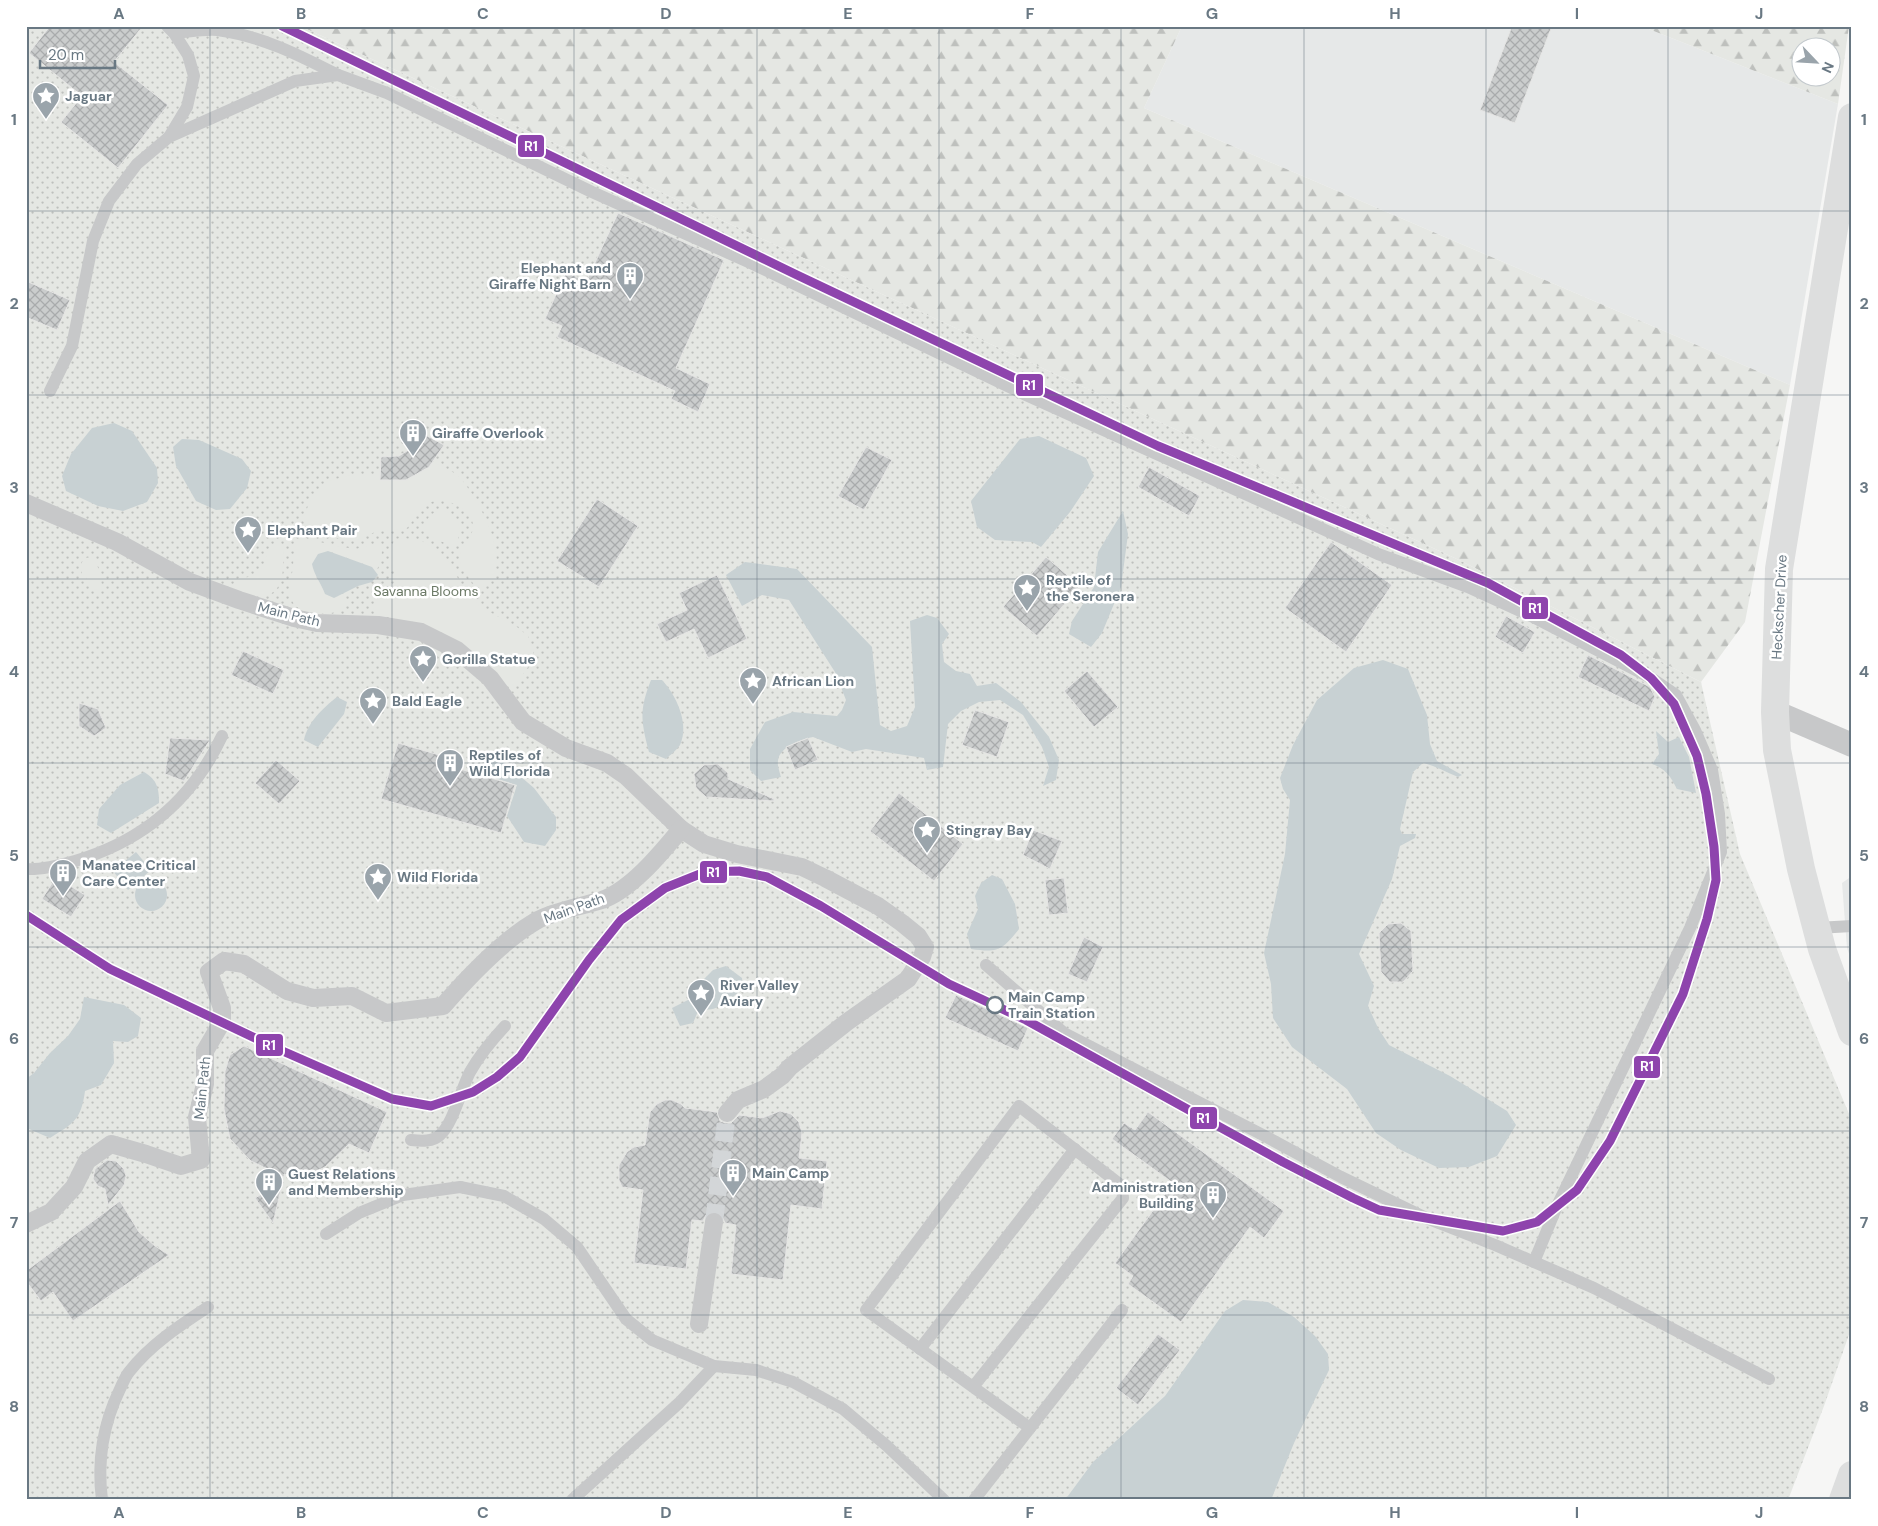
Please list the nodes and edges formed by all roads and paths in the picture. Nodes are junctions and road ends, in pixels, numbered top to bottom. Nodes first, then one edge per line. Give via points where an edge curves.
1 (171, 30) edge
2 (338, 76) junction
3 (1852, 117) edge
4 (169, 137) junction
5 (50, 391) dead end
6 (26, 503) edge
7 (1775, 712) junction
8 (222, 736) dead end
9 (1852, 746) edge
10 (681, 829) junction
11 (26, 868) edge
12 (1852, 926) edge
13 (1817, 928) junction
14 (986, 965) dead end
15 (505, 1026) dead end
16 (1852, 1032) edge
17 (727, 1113) tunnel mouth
18 (411, 1140) dead end
19 (1075, 1149) junction
20 (714, 1222) tunnel mouth
21 (26, 1224) edge
22 (326, 1234) dead end
23 (1534, 1262) junction
24 (208, 1307) dead end
25 (1122, 1310) dead end
26 (699, 1324) dead end
27 (920, 1349) junction
28 (714, 1366) junction
29 (1769, 1379) dead end
30 (973, 1388) junction
31 (1030, 1428) junction
32 (1852, 1475) edge
33 (102, 1500) edge
34 (572, 1500) edge
35 (944, 1500) edge
36 (974, 1500) edge
37 (1843, 1500) edge

1 - 2 lane via 215,30 261,39
1 - 4 lane via 188,55 194,76 187,107
2 - 4 lane via 295,81
2 - 23 lane via 386,93 1026,395 1251,497 1378,554 1477,591 1651,678 1676,695 1712,770 1721,852 1690,928 1557,1206
3 - 7 main road, Heckscher Drive via 1779,569
4 - 5 lane via 137,164 108,202 93,241 72,346
6 - 10 street, Main Path via 117,542 190,582 294,618 421,632 458,650 490,678 523,722 566,748 607,763 626,776
7 - 9 street
7 - 13 main road, Heckscher Drive via 1777,750 1801,869
8 - 11 lane via 186,792 162,818 102,853 67,864
10 - 17 street, Main Path via 704,844 802,867 825,878 878,906 918,936 924,947 922,957 908,979 847,1022 764,1089 738,1100
10 - 21 street, Main Path via 634,880 603,899 537,921 496,951 443,1006 386,1013 352,996 313,998 287,991 244,964 224,961 209,972 222,1008 222,1022 205,1051 205,1084 197,1117 201,1160 181,1166 112,1144 87,1160 74,1187 51,1212
12 - 13 lane
13 - 16 main road, Heckscher Drive
14 - 23 lane via 1064,1034 1426,1218
15 - 18 lane via 471,1071 439,1137 426,1141
19 - 27 lane
19 - 27 lane via 1018,1106 866,1310
19 - 30 lane via 1122,1186 1123,1198
20 - 26 street
22 - 28 lane via 359,1213 404,1195 460,1188 504,1196 544,1219 577,1247 626,1318 652,1340
23 - 29 lane via 1594,1288
24 - 33 lane via 177,1327 127,1373 110,1409 100,1455
25 - 31 lane
27 - 30 lane
28 - 34 lane via 679,1403
28 - 35 lane via 756,1370 793,1382 843,1409
30 - 31 lane
31 - 36 lane
32 - 37 main road

